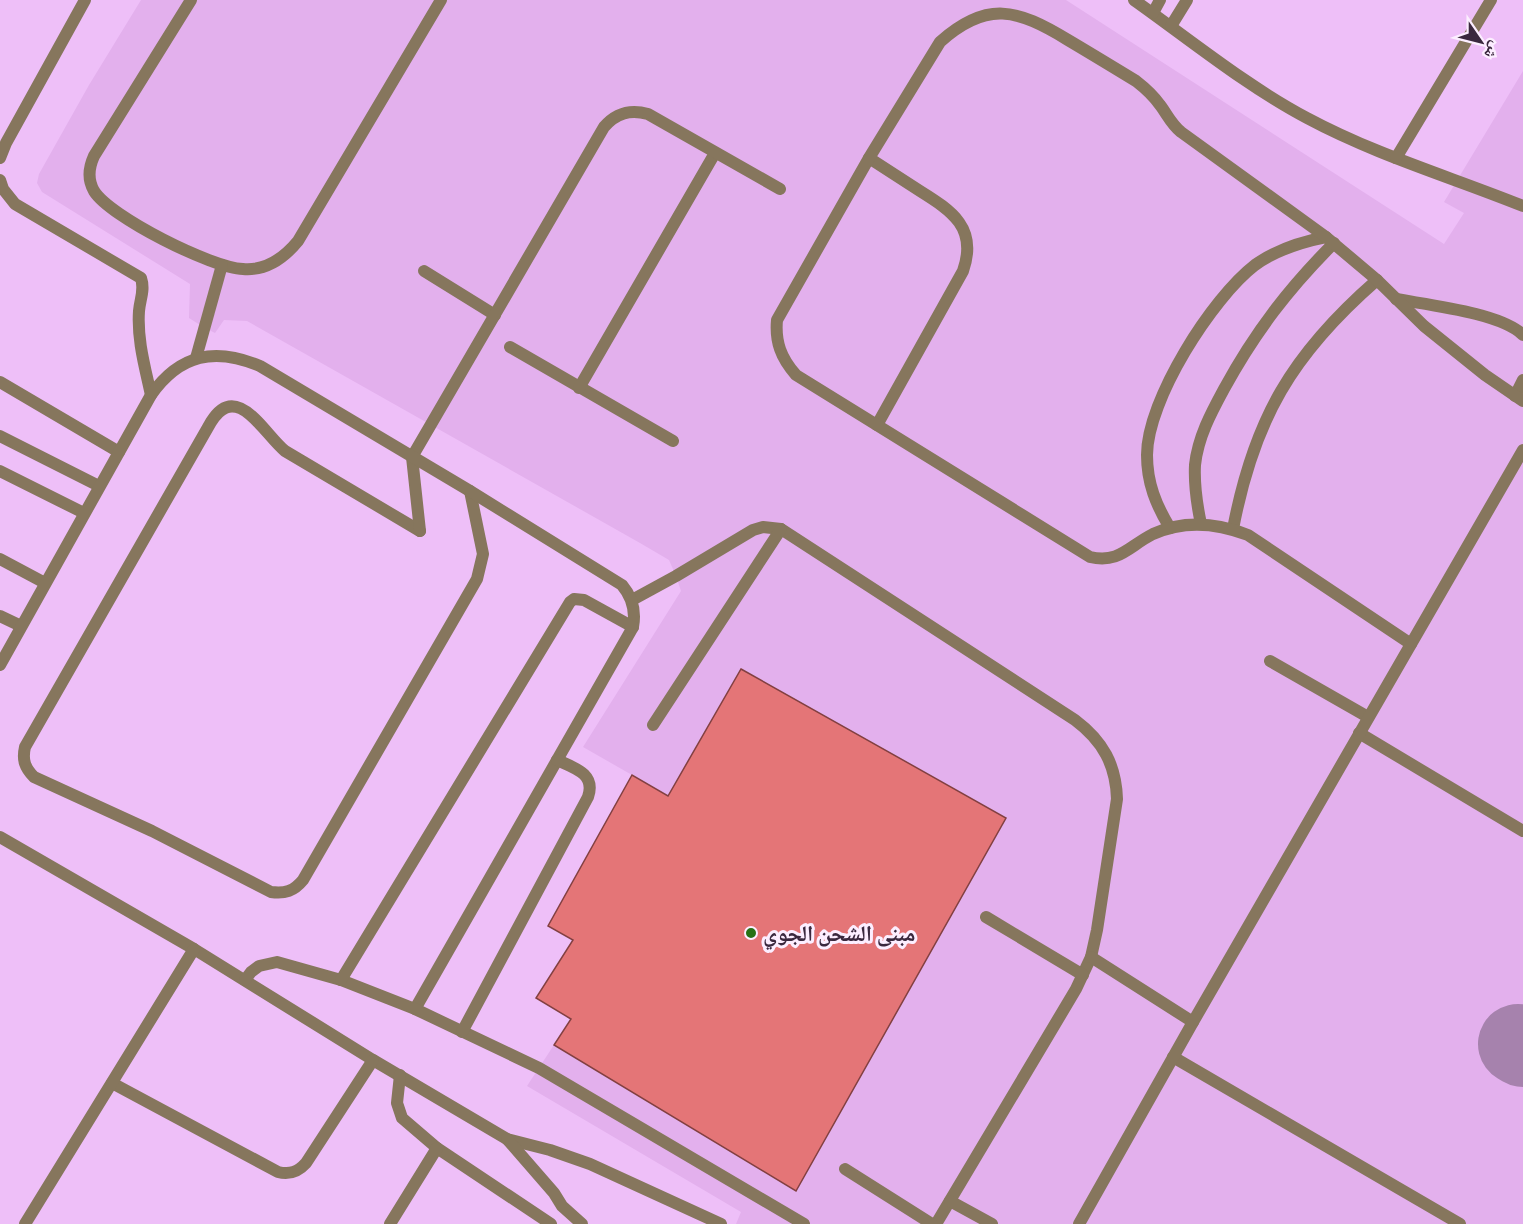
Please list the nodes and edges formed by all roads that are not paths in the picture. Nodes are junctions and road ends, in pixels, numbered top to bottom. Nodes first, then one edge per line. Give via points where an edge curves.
1 (85, 0) edge
2 (190, 0) edge
3 (441, 0) edge
4 (1134, 0) edge
5 (1160, 0) edge
6 (1187, 0) edge
7 (1491, 0) edge
8 (1153, 14) junction
9 (1171, 26) junction
10 (715, 153) junction
11 (0, 158) edge
12 (869, 158) junction
13 (1396, 158) junction
14 (0, 180) edge
15 (780, 189) dead end
16 (1523, 206) edge
17 (1330, 240) junction
18 (222, 266) junction
19 (424, 272) dead end
20 (1377, 280) junction
21 (1396, 299) junction
22 (495, 315) junction
23 (1523, 335) edge
24 (510, 347) dead end
25 (196, 358) junction
26 (1523, 380) edge
27 (0, 382) edge
28 (579, 387) junction
29 (151, 395) junction
30 (1519, 398) edge
31 (877, 425) junction
32 (0, 436) edge
33 (673, 441) dead end
34 (1523, 450) edge
35 (119, 452) junction
36 (412, 457) junction
37 (0, 471) edge
38 (99, 486) junction
39 (471, 491) junction
40 (84, 513) junction
41 (1202, 524) junction
42 (1170, 528) junction
43 (781, 529) junction
44 (1233, 529) junction
45 (0, 559) edge
46 (45, 583) junction
47 (632, 600) junction
48 (0, 616) edge
49 (21, 626) junction
50 (633, 627) junction
51 (1411, 644) junction
52 (1270, 662) dead end
53 (0, 665) edge
54 (1368, 717) junction
55 (653, 725) dead end
56 (1359, 733) junction
57 (557, 760) junction
58 (1523, 831) edge
59 (0, 837) edge
60 (986, 916) dead end
61 (194, 949) junction
62 (1091, 957) junction
63 (1083, 975) junction
64 (245, 980) junction
65 (341, 980) junction
66 (414, 1009) junction
67 (1193, 1022) junction
68 (462, 1032) junction
69 (1173, 1057) junction
70 (373, 1060) junction
71 (400, 1075) junction
72 (112, 1083) junction
73 (507, 1139) junction
74 (437, 1148) junction
75 (845, 1169) dead end
76 (950, 1201) junction
77 (404, 1202) junction
78 (26, 1224) edge
79 (390, 1224) edge
80 (400, 1224) edge
81 (551, 1224) edge
82 (582, 1224) edge
83 (721, 1224) edge
84 (804, 1224) edge
85 (934, 1224) edge
86 (992, 1224) edge
87 (1079, 1224) edge
88 (1460, 1224) edge

1 - 11 lane
2 - 18 lane via 94,156 89,174 101,199 132,221
3 - 18 lane via 291,249 264,267
4 - 8 lane
5 - 8 lane
6 - 9 lane
7 - 13 lane
8 - 9 lane
9 - 13 lane via 1277,101 1335,133
10 - 15 lane
10 - 22 lane via 648,114 625,112 610,121
10 - 28 lane
12 - 17 lane via 940,42 953,28 982,13 1012,12 1038,21 1136,81 1150,92 1181,132
12 - 31 lane via 948,208 962,226 968,248 963,271
12 - 31 lane via 777,320 776,332 781,354 796,375
13 - 16 lane
14 - 29 lane via 15,204 141,278 140,343
17 - 20 lane
17 - 41 lane via 1255,335 1209,416 1195,464
17 - 42 lane via 1290,246 1249,270 1228,290 1187,349 1155,414 1147,453 1152,493
18 - 25 lane
19 - 22 lane
20 - 21 lane
20 - 44 lane via 1317,338 1275,400 1254,448
21 - 23 lane via 1482,316
21 - 30 lane via 1456,353
22 - 36 lane
24 - 28 lane
25 - 29 lane via 176,368
25 - 36 lane via 218,355 260,366
26 - 30 lane
27 - 35 lane
28 - 33 lane
29 - 35 lane
31 - 42 lane via 1090,556 1114,558
32 - 38 lane
34 - 51 lane
35 - 38 lane
36 - 39 lane
36 - 39 lane via 420,531 285,451 244,408 228,407 215,416 29,740 24,764 34,777 271,892 280,894 297,887 477,579 483,554
37 - 40 lane
38 - 40 lane
39 - 47 lane via 615,580
40 - 46 lane
41 - 42 lane
41 - 44 lane
43 - 47 lane via 753,530
43 - 55 lane
43 - 62 lane via 1075,720 1098,741 1113,768 1117,799
44 - 51 lane via 1248,535
45 - 46 lane
46 - 49 lane
47 - 50 lane
48 - 49 lane
49 - 53 lane
50 - 57 lane
50 - 65 lane via 584,600 570,602
51 - 54 lane
52 - 54 lane
54 - 56 lane
56 - 58 lane
56 - 67 lane
57 - 66 lane
57 - 68 lane via 585,774 590,785 588,797
59 - 61 lane
60 - 63 lane
61 - 64 lane
61 - 72 lane
62 - 63 lane
62 - 67 lane
63 - 76 lane
64 - 65 lane via 259,966 277,962
64 - 70 lane
65 - 66 lane
66 - 68 lane
67 - 69 lane
68 - 84 lane via 539,1068
69 - 87 lane
69 - 88 lane
70 - 71 lane
70 - 72 lane via 306,1163 285,1174
71 - 73 lane
71 - 74 lane via 397,1096 402,1118
72 - 78 lane
73 - 82 lane via 562,1206
73 - 83 lane via 590,1164
74 - 77 lane
74 - 81 lane
75 - 85 lane
76 - 85 lane
76 - 86 lane
77 - 79 lane
77 - 80 lane

